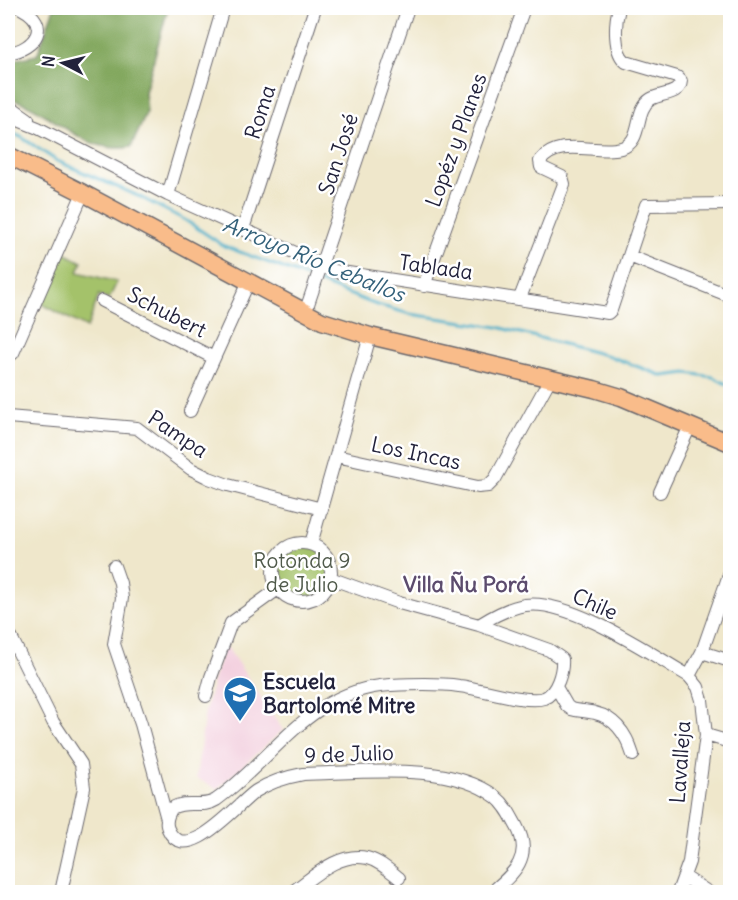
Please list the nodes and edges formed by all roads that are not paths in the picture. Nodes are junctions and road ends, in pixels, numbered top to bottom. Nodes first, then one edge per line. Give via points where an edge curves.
1 (21, 8) edge
2 (223, 8) edge
3 (315, 8) edge
4 (408, 8) edge
5 (524, 8) edge
6 (619, 8) edge
7 (8, 53) edge
8 (8, 105) edge
9 (8, 116) edge
10 (38, 128) junction
11 (8, 155) edge
12 (83, 193) junction
13 (168, 195) junction
14 (730, 204) edge
15 (243, 229) junction
16 (629, 256) junction
17 (321, 268) junction
18 (249, 281) junction
19 (424, 286) junction
20 (730, 296) edge
21 (520, 298) junction
22 (102, 301) dead end
23 (304, 313) junction
24 (370, 336) junction
25 (8, 357) edge
26 (214, 358) junction
27 (550, 377) junction
28 (190, 411) dead end
29 (8, 417) edge
30 (690, 426) junction
31 (730, 443) edge
32 (336, 456) junction
33 (660, 492) dead end
34 (322, 509) junction
35 (311, 544) junction
36 (114, 566) dead end
37 (730, 572) edge
38 (330, 578) junction
39 (278, 589) junction
40 (479, 625) junction
41 (8, 631) edge
42 (702, 652) junction
43 (730, 661) edge
44 (689, 676) junction
45 (556, 687) junction
46 (206, 696) dead end
47 (706, 735) junction
48 (730, 742) edge
49 (633, 755) dead end
50 (167, 819) junction
51 (399, 878) dead end
52 (685, 878) junction
53 (61, 892) edge
54 (292, 892) edge
55 (492, 892) edge
56 (678, 892) edge
57 (708, 892) edge

1 - 7 street via 36,18 38,33 24,48
2 - 13 street
3 - 15 street, Roma
4 - 17 street, San José
5 - 19 street, Lopéz y Planes
6 - 21 street via 620,58 677,77 681,85 646,103 636,135 628,145 620,149 561,149 540,161 541,167 562,177 564,184
8 - 10 street, Tablada
9 - 10 street, Tablada
10 - 13 street, Tablada
11 - 12 main road
12 - 18 main road
12 - 25 street
13 - 15 street, Tablada
14 - 16 street via 646,205
15 - 17 street, Tablada
16 - 20 street
16 - 21 street, Tablada via 608,312
17 - 19 street, Tablada
17 - 23 street, San José
18 - 23 main road
18 - 26 street
19 - 21 street, Tablada
22 - 26 street, Schubert
23 - 24 main road
24 - 27 main road
24 - 32 street
26 - 28 street
27 - 30 main road via 621,397
27 - 32 street, Los Incas via 488,486
29 - 34 street, Pampa via 136,428 209,478
30 - 31 main road
30 - 33 street
32 - 34 street
34 - 35 street
35 - 38 street via 329,560
35 - 39 street via 291,544 278,555 272,572
36 - 50 street via 122,598 114,644
37 - 42 street
38 - 39 street via 312,599 293,600
38 - 40 street via 399,603
39 - 46 street via 231,623
40 - 44 street, Chile via 508,609 544,605 587,618
40 - 45 street via 560,656 563,666
41 - 53 street via 53,722 81,764 84,788
42 - 43 street
42 - 44 street
44 - 47 street, Lavalleja via 702,700
45 - 49 street via 570,709 610,720 628,740
45 - 50 street, 9 de Julio via 540,699 457,685 390,685 337,698 316,710 214,801 180,804 172,808
47 - 48 street
47 - 52 street, Lavalleja
50 - 55 street, 9 de Julio via 175,838 192,841 213,829 254,792 292,776 410,772 452,777 497,797 520,833 521,862
51 - 54 street via 368,858 347,858
52 - 56 street, Lavalleja
52 - 57 street

